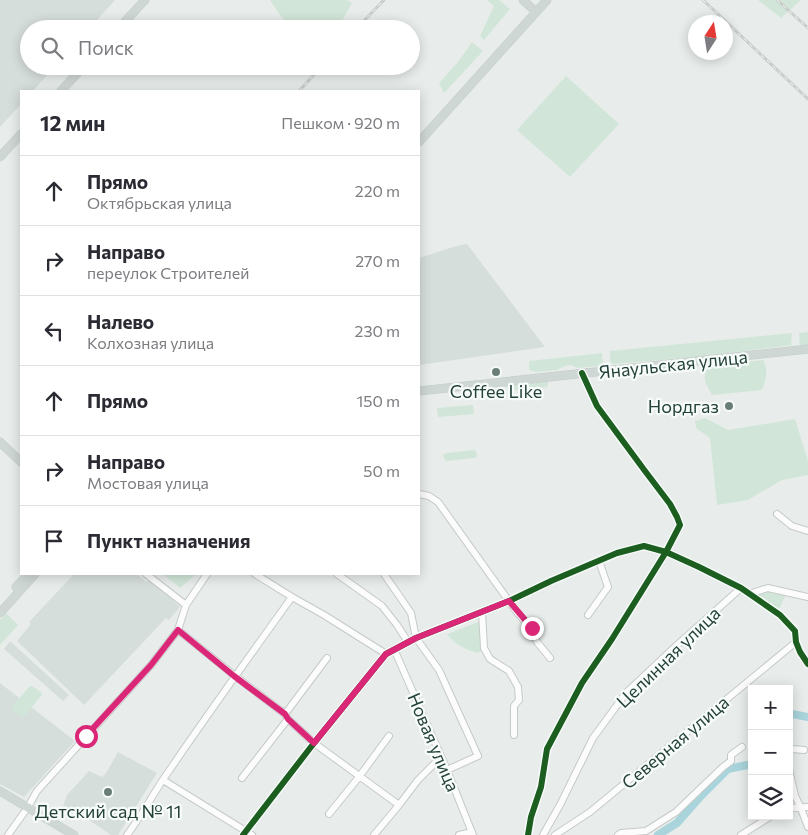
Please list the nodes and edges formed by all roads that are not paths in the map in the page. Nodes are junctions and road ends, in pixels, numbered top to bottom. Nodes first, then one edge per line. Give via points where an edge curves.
1 (145, 0) edge
2 (523, 0) edge
3 (547, 0) edge
4 (536, 12) junction
5 (126, 20) edge
6 (76, 75) edge
7 (62, 90) edge
8 (20, 135) edge
9 (420, 141) edge
10 (0, 158) edge
11 (808, 349) edge
12 (582, 374) junction
13 (420, 391) edge
14 (0, 442) edge
15 (20, 461) edge
16 (420, 494) edge
17 (776, 514) dead end
18 (808, 531) edge
19 (666, 552) junction
20 (599, 561) junction
21 (27, 575) edge
22 (34, 575) edge
23 (147, 575) edge
24 (206, 575) edge
25 (257, 575) edge
26 (338, 575) edge
27 (385, 575) edge
28 (741, 588) junction
29 (749, 594) junction
30 (292, 597) junction
31 (808, 597) edge
32 (509, 601) junction
33 (186, 605) junction
34 (0, 606) edge
35 (482, 612) junction
36 (0, 613) edge
37 (588, 615) dead end
38 (178, 630) junction
39 (416, 638) junction
40 (408, 642) junction
41 (796, 642) junction
42 (394, 649) junction
43 (386, 654) junction
44 (327, 658) dead end
45 (550, 658) dead end
46 (808, 664) edge
47 (234, 676) junction
48 (286, 716) junction
49 (514, 735) dead end
50 (389, 736) dead end
51 (314, 743) junction
52 (742, 747) dead end
53 (793, 749) edge
54 (804, 750) dead end
55 (442, 757) junction
56 (447, 770) junction
57 (790, 775) edge
58 (360, 777) junction
59 (242, 778) dead end
60 (163, 780) junction
61 (0, 791) edge
62 (399, 805) junction
63 (800, 806) junction
64 (28, 807) junction
65 (793, 807) edge
66 (808, 807) edge
67 (329, 814) dead end
68 (765, 820) edge
69 (808, 827) edge
70 (566, 832) edge
71 (247, 834) edge
72 (472, 834) edge
73 (8, 835) edge
74 (74, 835) edge
75 (127, 835) edge
76 (374, 835) edge
77 (459, 835) edge
78 (528, 835) edge
79 (543, 835) edge
80 (555, 835) edge
81 (618, 835) edge
82 (741, 835) edge

1 - 5 main road
2 - 4 main road
3 - 4 main road
4 - 9 main road
6 - 7 main road
8 - 10 main road
11 - 12 main road, Янаульская улица
12 - 13 main road, Янаульская улица
12 - 19 street via 597,406 677,517 680,525
14 - 15 main road
16 - 32 street via 438,502
17 - 18 street via 792,526
19 - 20 street via 644,546
19 - 28 street
19 - 78 street via 582,683 547,749
20 - 32 street
20 - 37 street via 608,587
21 - 34 main road
22 - 36 main road
23 - 33 street
24 - 33 street
25 - 30 street
26 - 40 street via 382,606
27 - 39 street via 411,613
28 - 29 street
28 - 79 street, Целинная улица via 626,692 593,738
29 - 31 street via 768,588
29 - 41 street via 780,615 795,631
30 - 43 street
30 - 47 street
32 - 35 street
32 - 45 street via 532,628 537,642
33 - 38 street
35 - 39 street
35 - 49 street via 484,648 490,659 509,671 518,686
38 - 47 street
38 - 64 street via 151,665 37,791
39 - 40 street
39 - 56 street via 439,670 478,756
40 - 42 street
41 - 46 street
41 - 70 street, Северная улица
42 - 43 street
42 - 55 street, Новая улица
43 - 51 street
44 - 48 street
47 - 48 street
47 - 60 street
48 - 51 street
48 - 59 street
50 - 58 street
51 - 58 street
51 - 71 street
52 - 81 street via 676,812 646,831
53 - 54 street
55 - 56 street, Новая улица
55 - 62 street via 418,780
56 - 72 street, Новая улица
57 - 63 street
58 - 62 street
58 - 67 street
60 - 71 street
60 - 75 street
61 - 64 main road
62 - 76 street
63 - 65 street
63 - 66 street
63 - 69 street
64 - 73 street
64 - 74 main road
68 - 82 street
70 - 80 street, Северная улица
72 - 77 street

